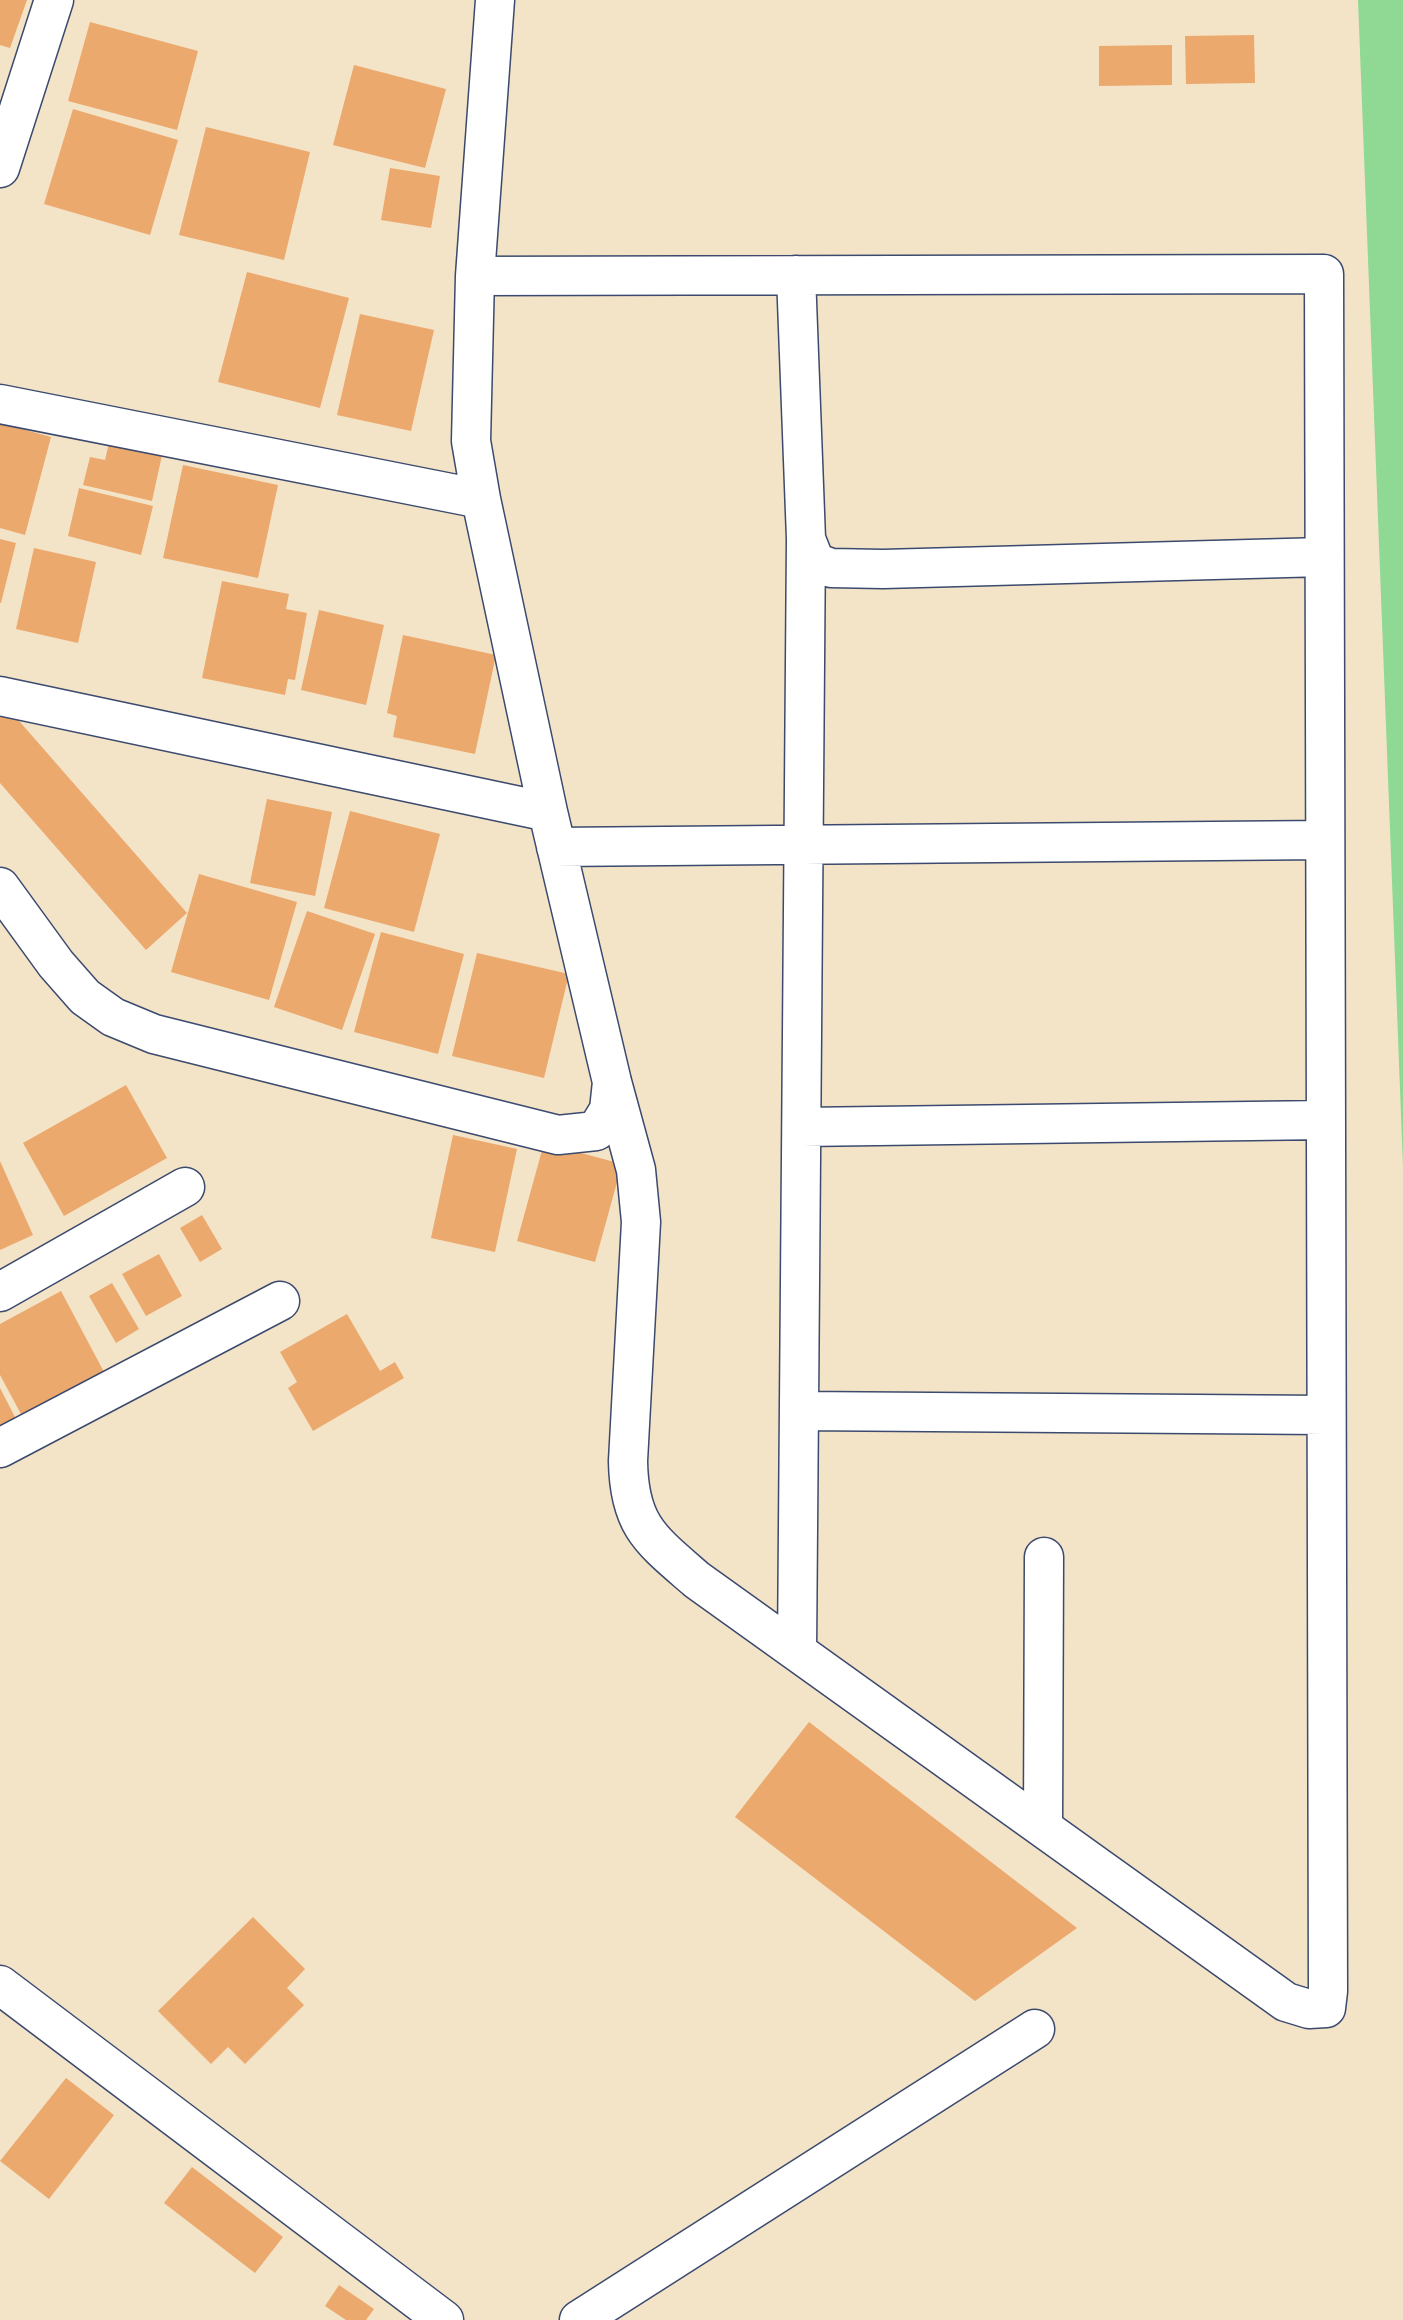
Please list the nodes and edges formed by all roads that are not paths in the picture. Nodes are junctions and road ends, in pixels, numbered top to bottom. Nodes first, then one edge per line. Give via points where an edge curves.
1 (54, 0) edge
2 (495, 0) edge
3 (0, 168) edge
4 (796, 275) junction
5 (475, 276) junction
6 (0, 404) edge
7 (481, 499) junction
8 (806, 539) junction
9 (1323, 557) junction
10 (0, 696) edge
11 (552, 829) junction
12 (1324, 839) junction
13 (805, 844) junction
14 (0, 887) edge
15 (612, 1082) junction
16 (1325, 1120) junction
17 (802, 1126) junction
18 (185, 1187) dead end
19 (0, 1292) edge
20 (281, 1301) dead end
21 (800, 1411) junction
22 (1325, 1415) junction
23 (0, 1448) edge
24 (1044, 1557) dead end
25 (797, 1651) junction
26 (1043, 1826) junction
27 (0, 1985) edge
28 (1035, 2029) dead end
29 (444, 2320) edge
30 (579, 2320) edge

1 - 3 street
2 - 5 street
4 - 5 street
4 - 8 street
4 - 9 street via 1324,274
5 - 7 street via 471,441
6 - 7 street
7 - 11 street
8 - 9 street via 815,562 831,568
8 - 13 street
9 - 12 street
10 - 11 street
11 - 13 street
11 - 15 street
12 - 13 street
12 - 16 street
13 - 17 street
14 - 15 street via 85,997 113,1017 155,1034 558,1135 596,1131 609,1110
15 - 25 street via 636,1170 641,1222 628,1461 636,1511 656,1545
16 - 17 street
16 - 22 street
17 - 21 street
18 - 19 street
20 - 23 street
21 - 22 street
21 - 25 street
22 - 26 street via 1326,2008 1309,2009 1286,2001
24 - 26 street
25 - 26 street
27 - 29 street
28 - 30 street

